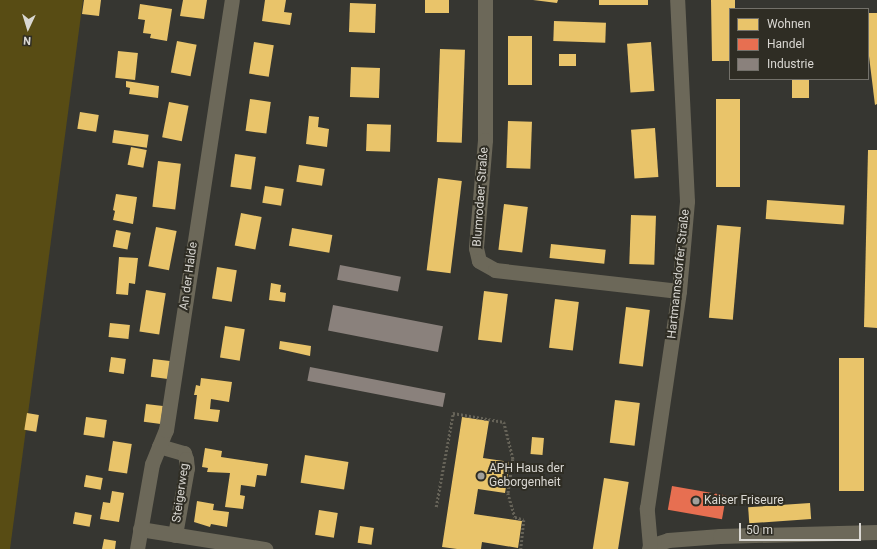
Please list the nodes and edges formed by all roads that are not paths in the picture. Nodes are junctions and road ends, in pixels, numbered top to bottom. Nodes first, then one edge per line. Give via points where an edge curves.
1 (232, 0) edge
2 (485, 0) edge
3 (677, 0) edge
4 (679, 291) junction
5 (159, 446) junction
6 (140, 529) junction
7 (877, 532) edge
8 (175, 535) junction
9 (698, 543) edge
10 (649, 547) edge
11 (137, 549) edge
12 (265, 549) edge

1 - 5 street, An der Halde via 166,430
2 - 4 street, Blumrodaer Straße via 485,140 476,248 479,261 495,270
3 - 4 street, Hartmannsdorfer Straße via 687,201
4 - 10 street, Hartmannsdorfer Straße via 647,508
5 - 6 street, An der Halde via 152,464
5 - 8 street, Steigerweg via 184,453 186,459 187,468
6 - 8 street, Steigerweg
6 - 11 street, An der Halde
7 - 9 street
8 - 12 street, Steigerweg
9 - 10 street via 668,540

